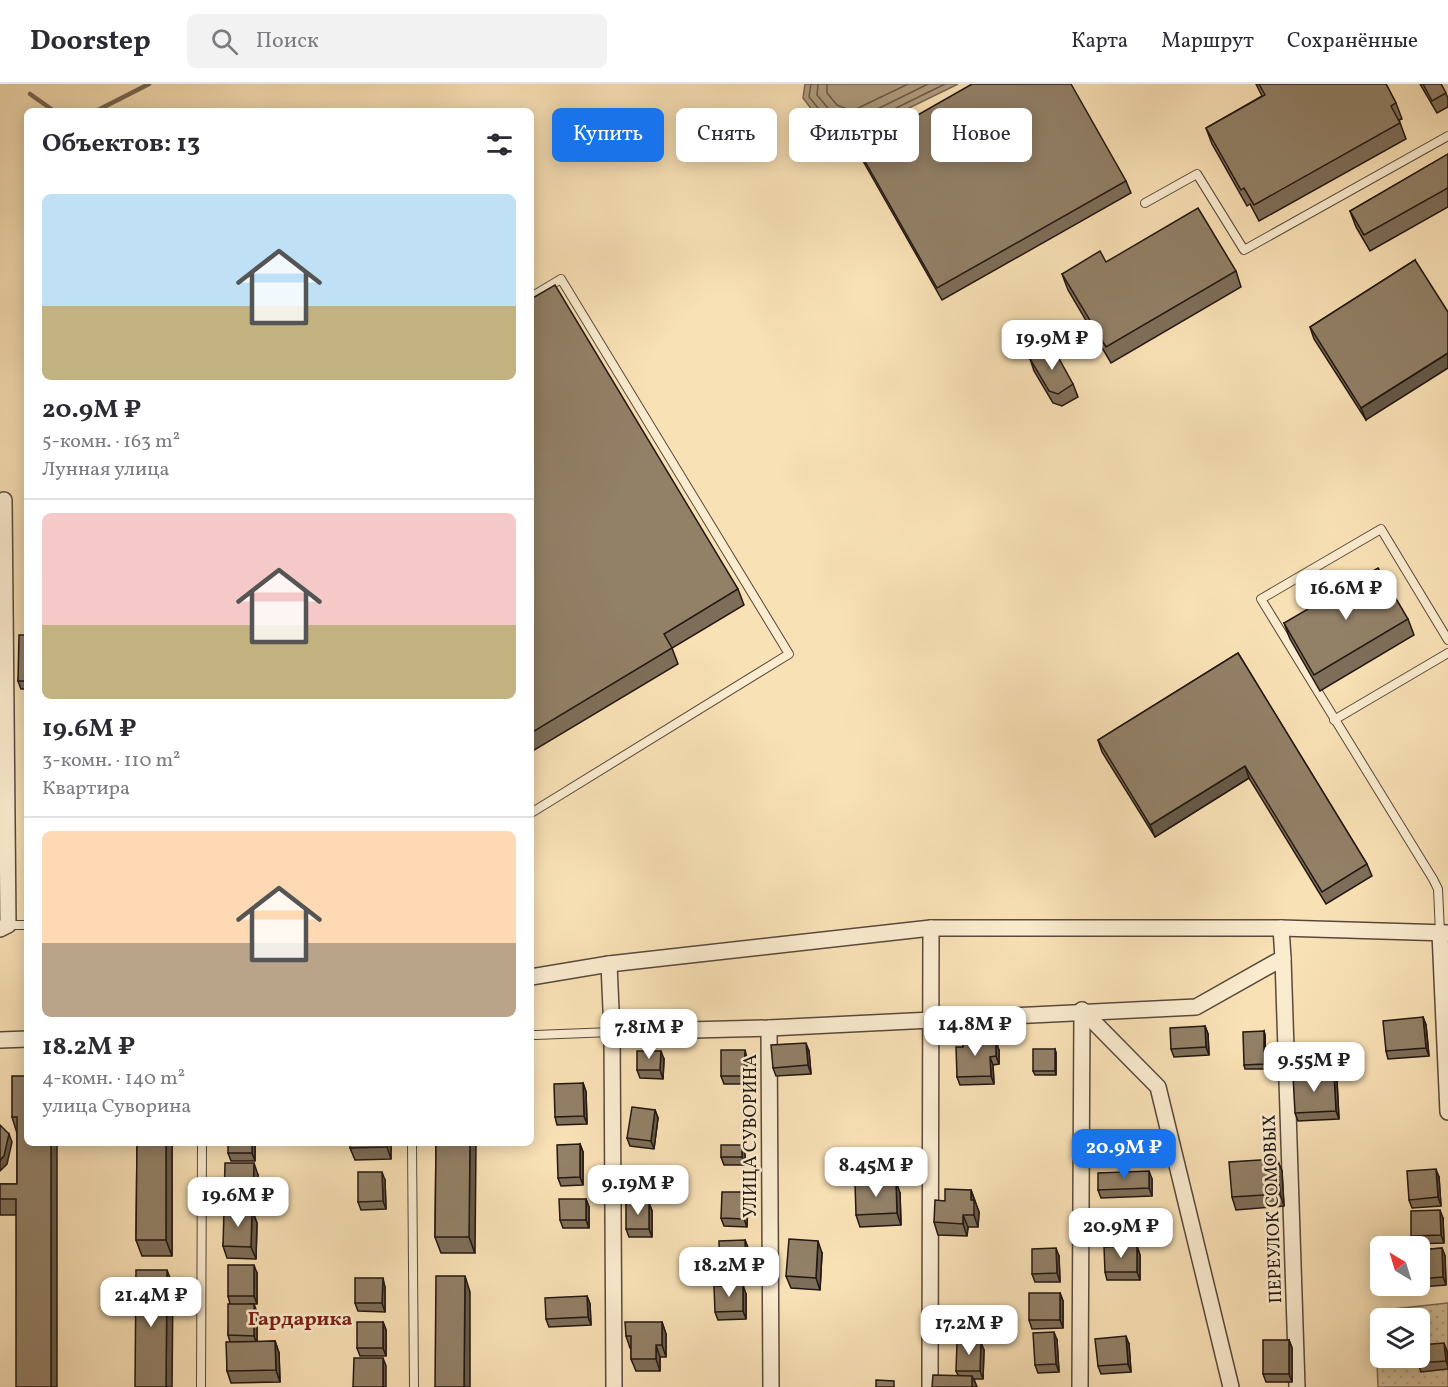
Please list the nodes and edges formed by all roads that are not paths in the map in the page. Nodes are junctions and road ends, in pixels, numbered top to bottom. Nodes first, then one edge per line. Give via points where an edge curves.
1 (1448, 136) edge
2 (1145, 203) dead end
3 (534, 295) edge
4 (4, 500) dead end
5 (1448, 640) edge
6 (1448, 653) edge
7 (1334, 720) junction
8 (534, 811) edge
9 (24, 925) edge
10 (4, 927) edge
11 (931, 928) junction
12 (1281, 928) junction
13 (1444, 933) edge
14 (1283, 958) junction
15 (609, 964) junction
16 (534, 976) edge
17 (1082, 1010) junction
18 (930, 1018) junction
19 (769, 1028) junction
20 (612, 1032) junction
21 (535, 1035) dead end
22 (24, 1039) edge
23 (0, 1040) edge
24 (1448, 1112) edge
25 (202, 1146) edge
26 (412, 1146) edge
27 (201, 1387) edge
28 (414, 1387) edge
29 (614, 1387) edge
30 (771, 1387) edge
31 (930, 1387) edge
32 (1080, 1387) edge
33 (1231, 1387) edge
34 (1298, 1387) edge

1 - 2 lane via 1244,250 1197,174
3 - 8 lane via 561,279 789,654
4 - 10 street
5 - 7 lane via 1381,529 1261,599
6 - 7 lane
7 - 13 lane via 1433,879
9 - 10 lane
11 - 12 street
11 - 15 street
11 - 18 street
12 - 13 street
12 - 14 street, ПЕРЕУЛОК СОМОВЫХ
13 - 24 street
14 - 17 street via 1196,1007
14 - 34 street, ПЕРЕУЛОК СОМОВЫХ
15 - 16 street
15 - 20 street
17 - 18 street
17 - 32 street
17 - 33 street via 1158,1088
18 - 19 street
18 - 31 street
19 - 20 street
19 - 30 street, УЛИЦА СУВОРИНА
20 - 21 lane
20 - 29 street
22 - 23 street
25 - 27 lane
26 - 28 lane

